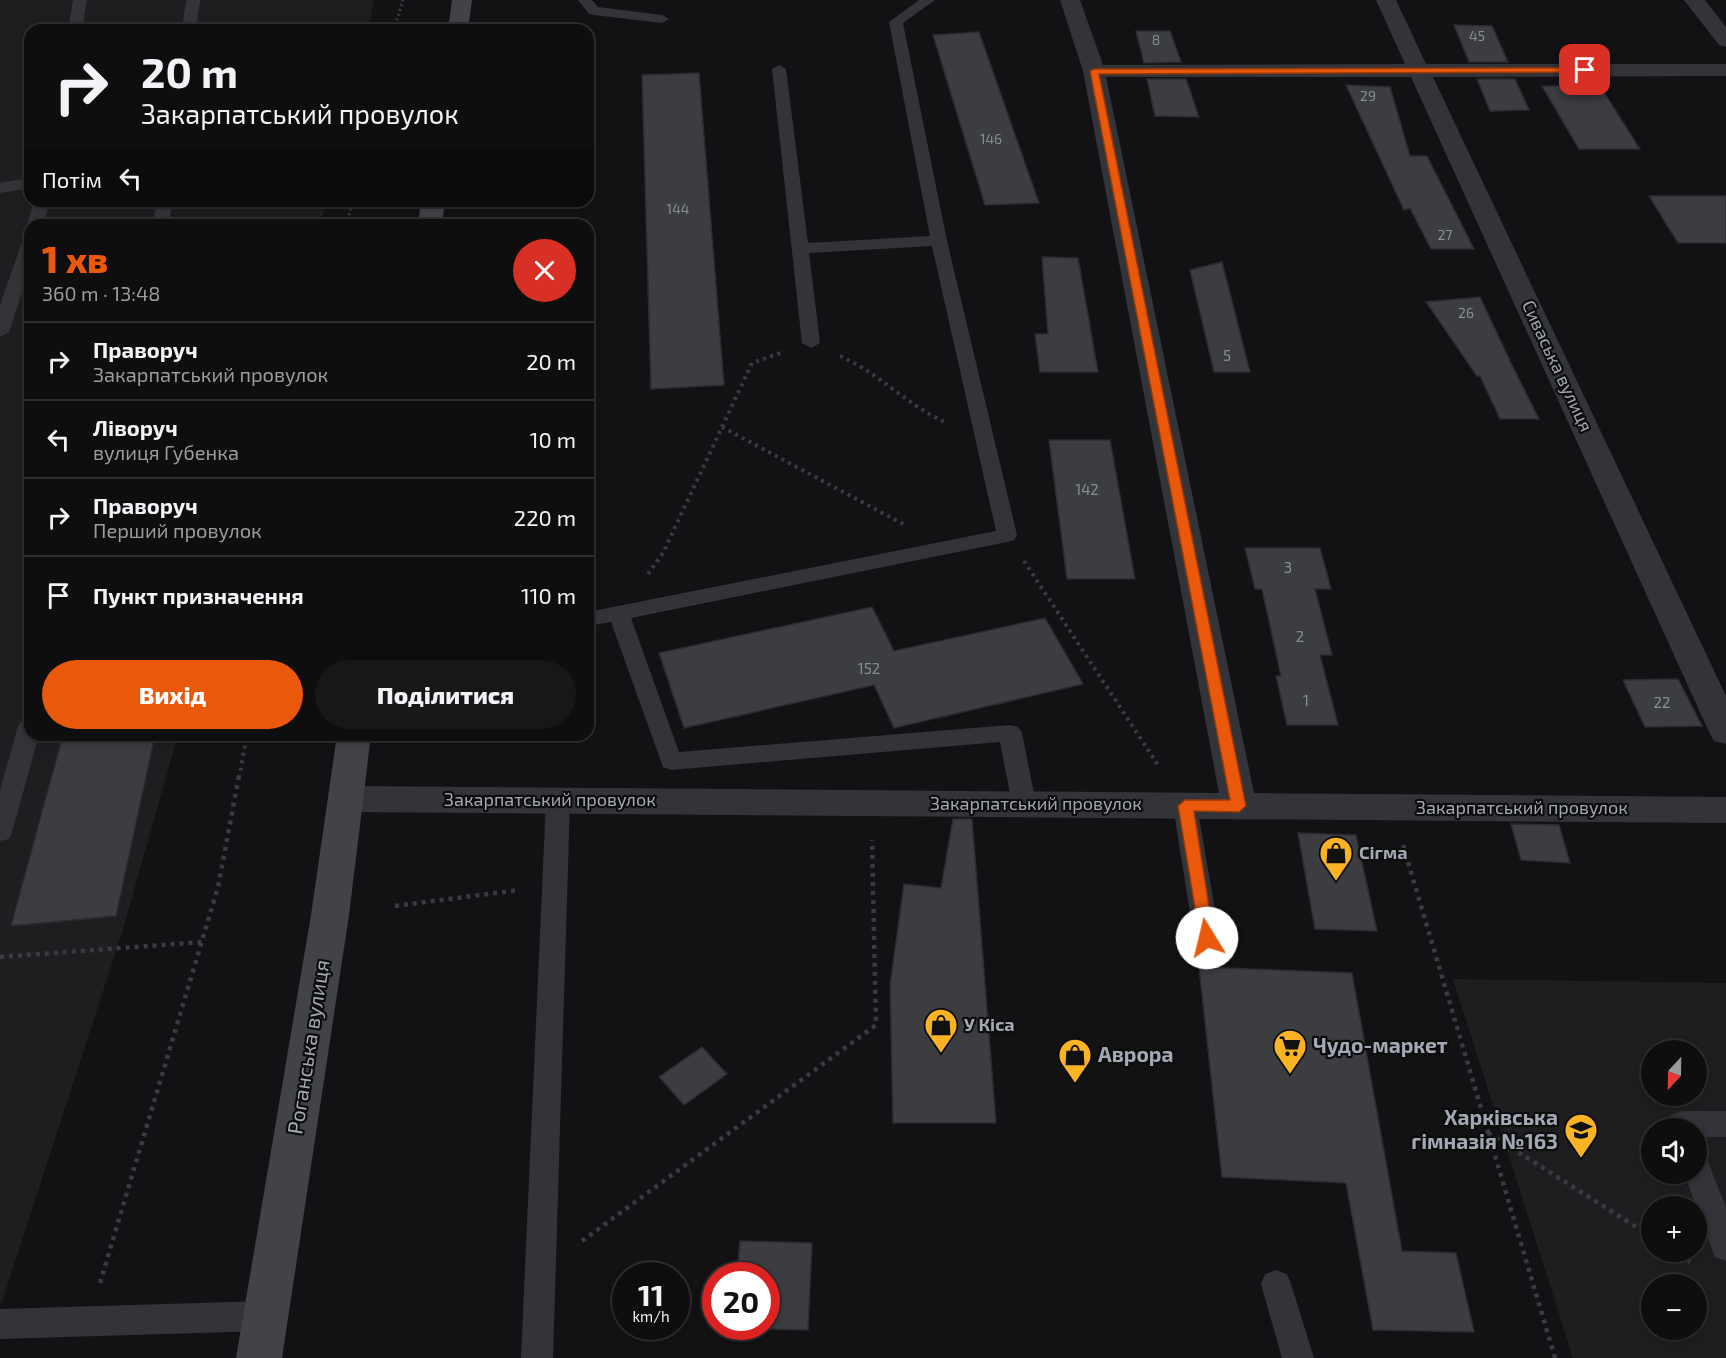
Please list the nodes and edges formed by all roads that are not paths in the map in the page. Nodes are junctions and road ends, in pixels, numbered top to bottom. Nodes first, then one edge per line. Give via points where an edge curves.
1 (80, 0) edge
2 (193, 0) edge
3 (462, 0) edge
4 (585, 0) edge
5 (928, 0) edge
6 (1070, 0) edge
7 (1386, 0) edge
8 (1694, 0) edge
9 (662, 19) dead end
10 (76, 24) edge
11 (190, 24) edge
12 (459, 24) edge
13 (1726, 40) edge
14 (779, 69) dead end
15 (1420, 70) junction
16 (1726, 70) edge
17 (1094, 71) junction
18 (24, 184) edge
19 (0, 188) edge
20 (939, 240) junction
21 (800, 248) junction
22 (24, 261) edge
23 (0, 332) edge
24 (811, 343) road end
25 (619, 613) junction
26 (594, 618) edge
27 (1726, 732) edge
28 (26, 741) edge
29 (353, 741) edge
30 (346, 799) junction
31 (558, 800) junction
32 (1024, 804) junction
33 (1185, 806) junction
34 (1239, 806) junction
35 (1726, 810) edge
36 (0, 832) edge
37 (1207, 938) dead end
38 (1707, 1124) edge
39 (1726, 1124) edge
40 (1703, 1184) edge
41 (1726, 1247) edge
42 (1276, 1284) dead end
43 (266, 1316) junction
44 (0, 1324) edge
45 (259, 1358) edge
46 (537, 1358) edge
47 (1298, 1358) edge

1 - 10 lane
2 - 11 lane
3 - 12 main road
4 - 9 lane via 594,11
5 - 20 lane via 896,22
6 - 17 street
7 - 15 street, Сиваська вулиця
8 - 13 street
14 - 21 lane
15 - 16 street
15 - 17 street
15 - 27 street, Сиваська вулиця
17 - 34 street
18 - 19 lane
20 - 21 lane
20 - 25 lane via 1007,535
21 - 24 lane
22 - 23 lane
25 - 26 lane
25 - 32 lane via 671,761 1010,733
28 - 36 lane
29 - 30 main road, Роганська вулиця
30 - 31 street, Закарпатський провулок
30 - 43 main road, Роганська вулиця
31 - 32 street, Закарпатський провулок
31 - 46 lane
32 - 33 street, Закарпатський провулок
33 - 34 street, Закарпатський провулок
33 - 37 lane
34 - 35 street, Закарпатський провулок
38 - 39 lane
40 - 41 lane
42 - 47 lane
43 - 44 lane
43 - 45 main road, Роганська вулиця

